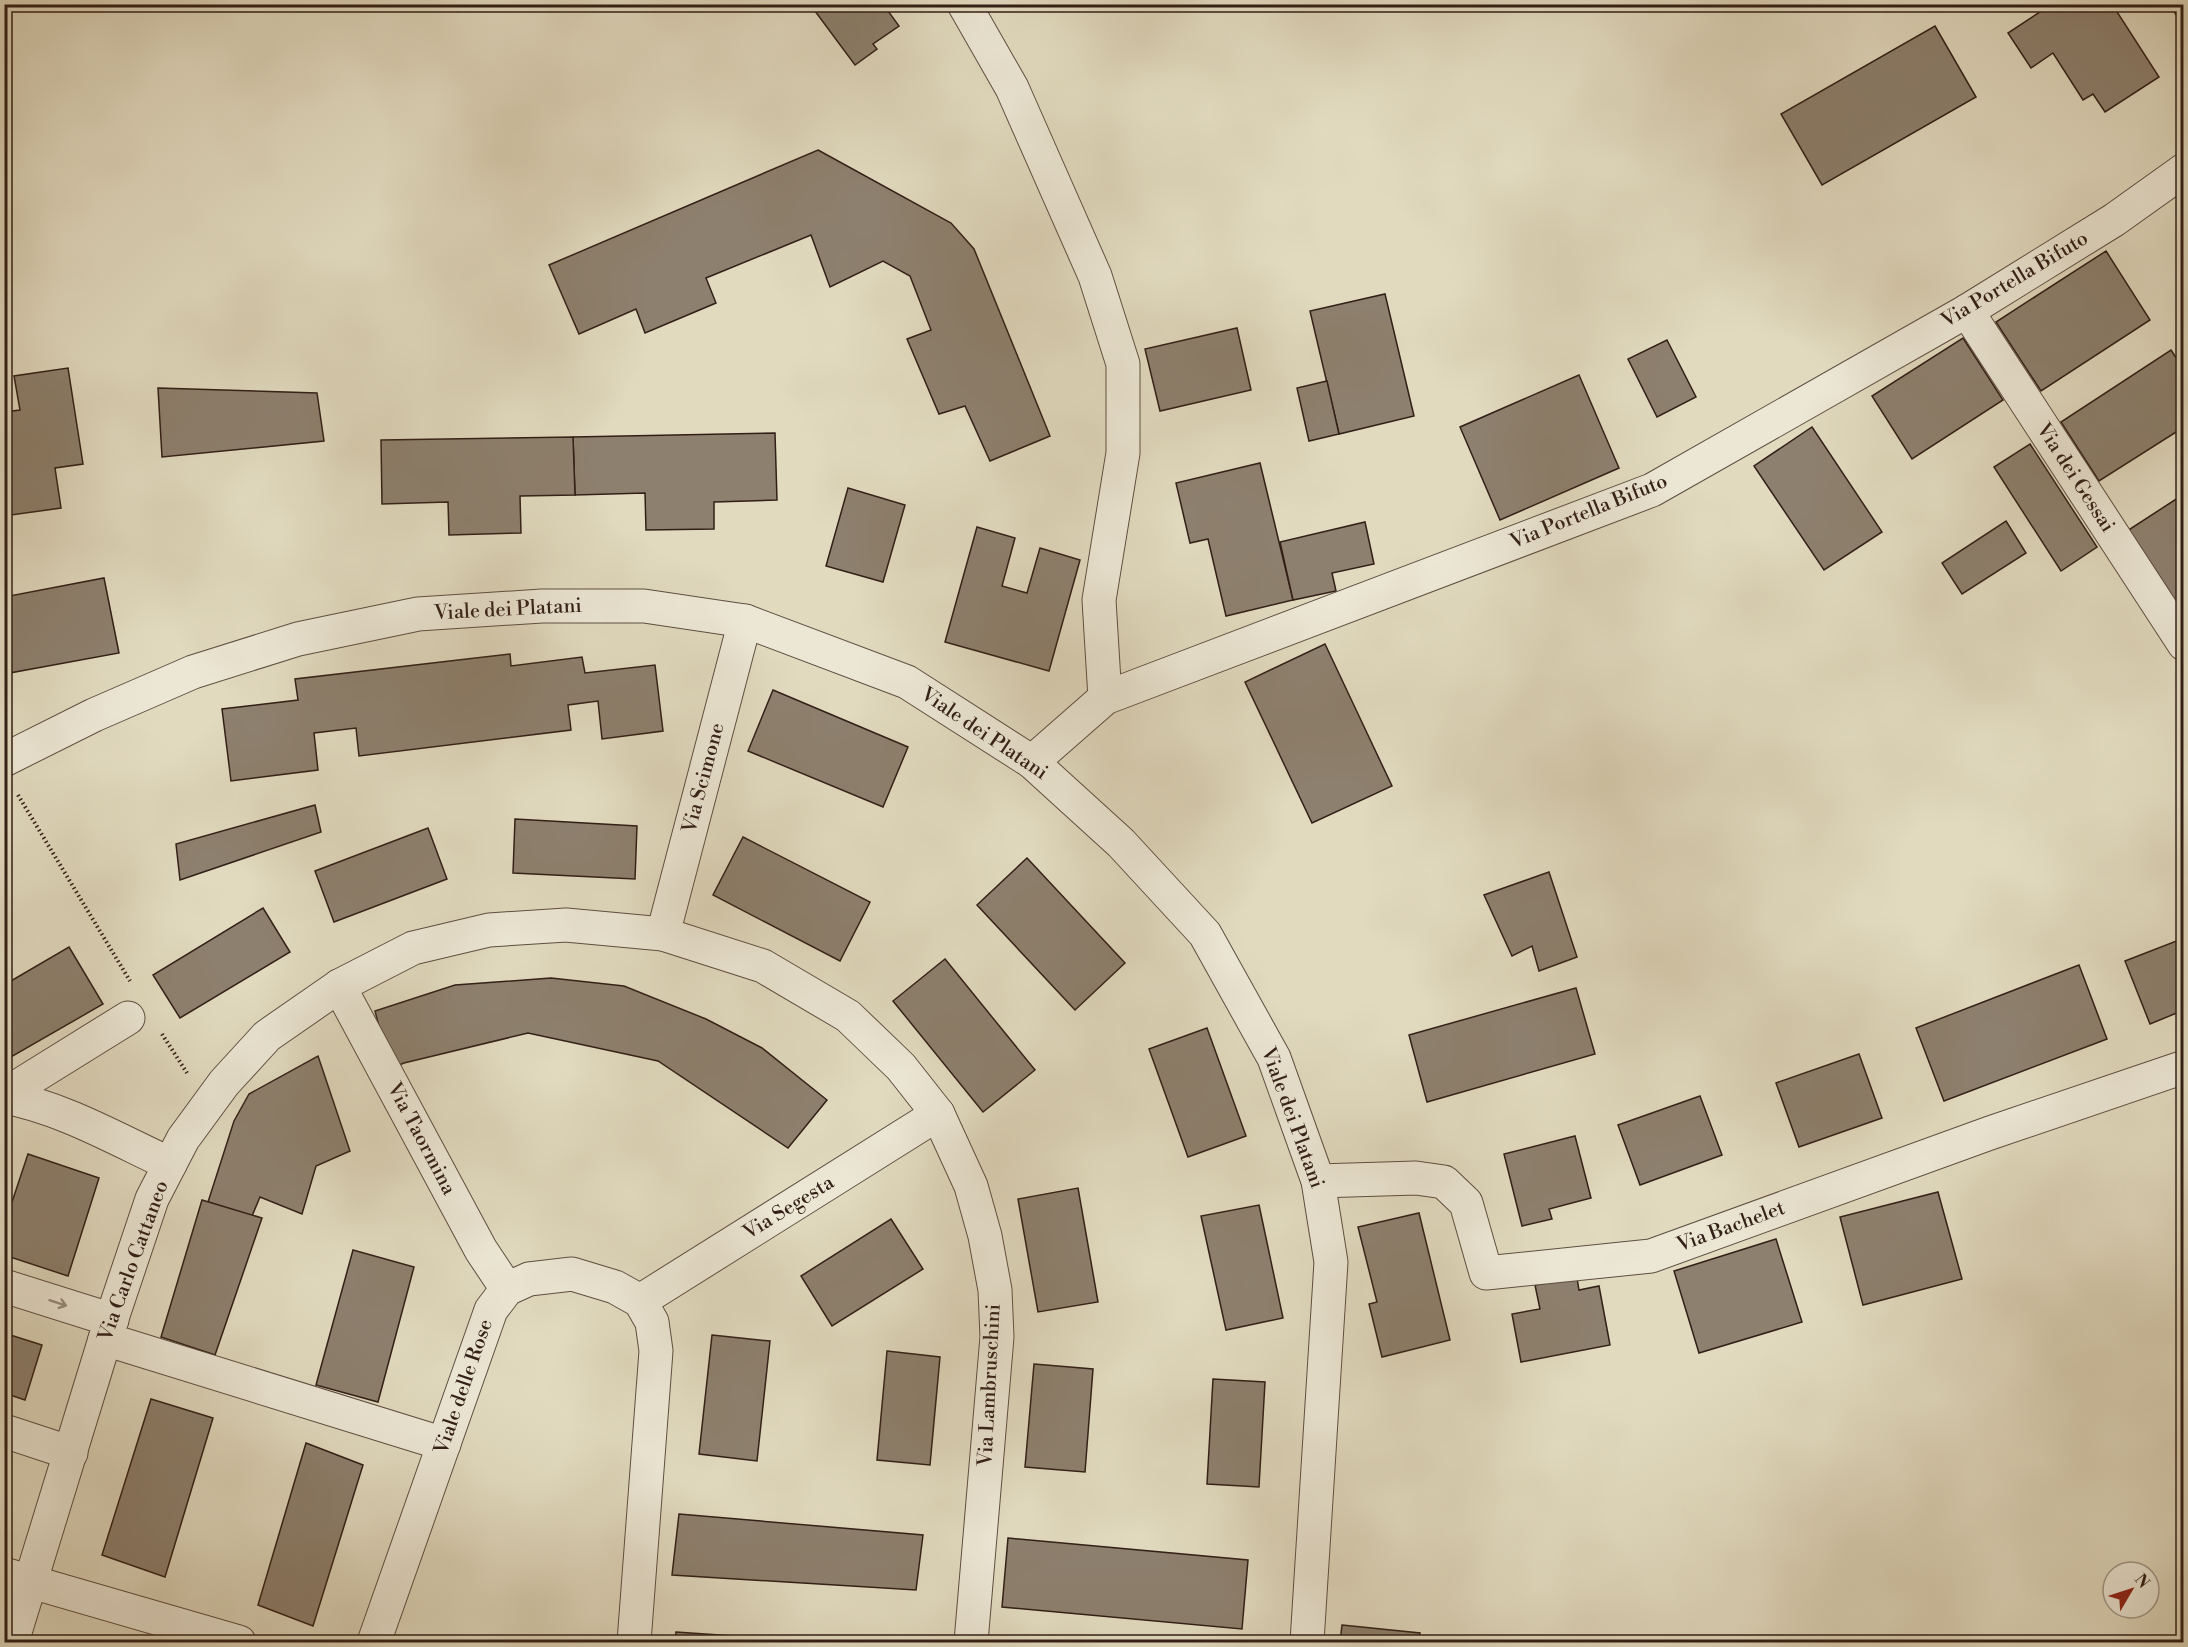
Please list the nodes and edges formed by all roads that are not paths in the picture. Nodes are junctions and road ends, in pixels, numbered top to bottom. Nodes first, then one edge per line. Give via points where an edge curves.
1 (964, 4) edge
2 (2184, 170) edge
3 (1967, 311) junction
4 (745, 621) junction
5 (2184, 644) edge
6 (1105, 698) junction
7 (1032, 762) junction
8 (9, 774) edge
9 (663, 934) junction
10 (339, 986) junction
11 (128, 1018) dead end
12 (2184, 1067) edge
13 (4, 1096) edge
14 (938, 1114) junction
15 (170, 1164) junction
16 (1318, 1181) junction
17 (4, 1286) edge
18 (507, 1289) junction
19 (640, 1301) junction
20 (109, 1330) junction
21 (4, 1431) edge
22 (444, 1444) junction
23 (71, 1453) junction
24 (18, 1578) edge
25 (12, 1642) edge
26 (239, 1642) edge
27 (374, 1642) edge
28 (634, 1642) edge
29 (970, 1642) edge
30 (1307, 1642) edge

1 - 6 street via 1017,98 1095,276 1123,364 1123,453 1099,600
2 - 3 street, Via Portella Bifuto via 2114,220
3 - 5 street, Via dei Gessai
3 - 6 street, Via Portella Bifuto via 1652,490
4 - 7 street, Viale dei Platani via 908,682
4 - 8 street, Viale dei Platani via 644,606 542,606 418,614 298,639 193,672 94,716
4 - 9 street, Via Scimone
6 - 7 street, Via Portella Bifuto
7 - 16 street, Viale dei Platani via 1121,843 1205,934 1274,1058
9 - 10 street, Via Carlo Cattaneo via 566,925 489,930 413,948
9 - 14 street, Via Lambruschini via 763,966 848,1016 901,1067
10 - 15 street, Via Carlo Cattaneo via 267,1036 224,1083 183,1139
10 - 18 street, Via Taormina via 481,1250
11 - 13 street
12 - 16 street, Via Bachelet via 1651,1256 1486,1273 1466,1203 1444,1182 1416,1178
13 - 15 street via 63,1115
14 - 19 street, Via Segesta
14 - 29 street, Via Lambruschini via 971,1186 995,1290 997,1337
15 - 20 street, Via Carlo Cattaneo via 152,1199
16 - 30 street, Viale dei Platani via 1331,1262
17 -> 20 street
18 - 19 street via 529,1279 572,1274 615,1287
18 - 22 street, Viale delle Rose via 491,1310
19 - 28 street via 652,1322 656,1351
20 - 22 street
20 - 23 street, Via Carlo Cattaneo
21 - 23 street
22 - 27 street, Viale delle Rose
23 - 24 street, Via Carlo Cattaneo
24 - 25 street, Via Carlo Cattaneo
24 - 26 street

